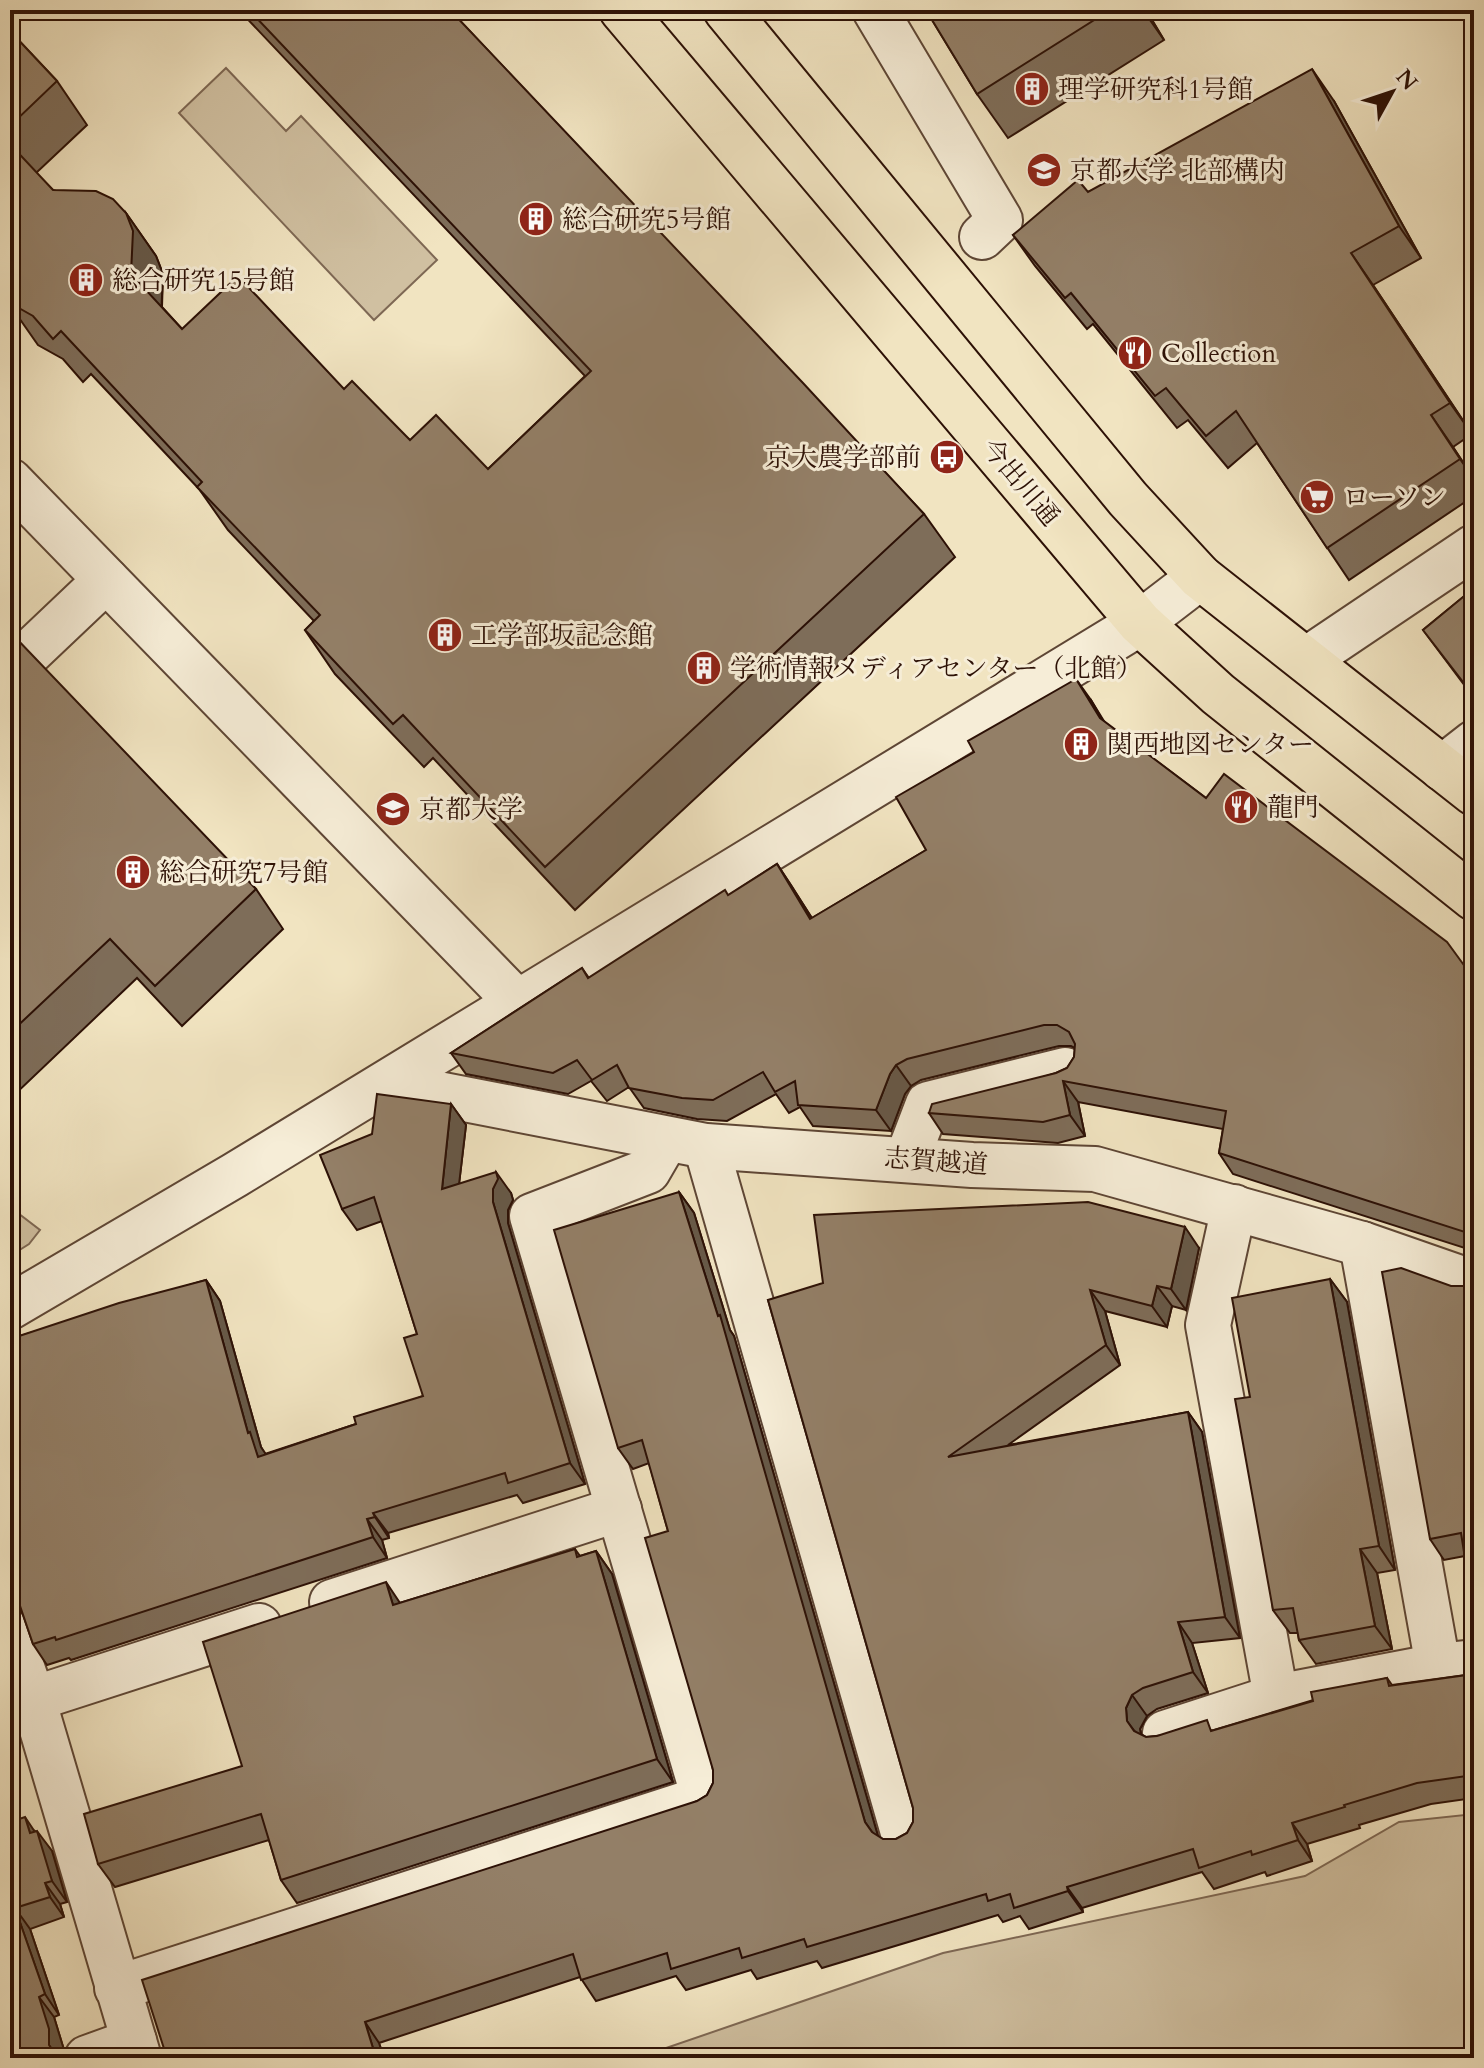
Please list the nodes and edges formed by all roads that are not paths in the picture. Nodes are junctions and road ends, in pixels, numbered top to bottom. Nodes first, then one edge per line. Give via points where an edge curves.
1 (622, 10) edge
2 (726, 10) edge
3 (875, 10) edge
4 (982, 237) dead end
5 (10, 481) edge
6 (1474, 547) edge
7 (1200, 577) junction
8 (106, 580) junction
9 (1140, 623) junction
10 (1306, 660) junction
11 (10, 671) edge
12 (1463, 768) edge
13 (1474, 898) edge
14 (518, 1003) junction
15 (1065, 1070) edge
16 (387, 1084) junction
17 (686, 1143) junction
18 (907, 1159) junction
19 (1234, 1207) junction
20 (1362, 1244) junction
21 (1474, 1283) edge
22 (10, 1307) edge
23 (619, 1509) junction
24 (10, 1633) edge
25 (1456, 1664) edge
26 (1276, 1697) junction
27 (33, 1699) junction
28 (1165, 1733) edge
29 (904, 1836) edge
30 (117, 1988) junction
31 (136, 2050) edge
32 (87, 2058) edge

1 - 9 main road, 今出川通
2 - 7 main road via 1128,499
3 - 4 street via 1000,220
5 - 8 street
6 - 10 street
7 - 9 street
7 - 10 main road
8 - 11 street
8 - 14 street
9 - 13 main road, 今出川通 via 1218,694
9 - 14 street
10 - 12 main road
14 - 16 street
15 - 18 street via 928,1104
16 - 17 street, 志賀越道
16 - 22 street
17 - 18 street, 志賀越道
17 - 23 street via 648,1171 532,1216
17 - 29 street
18 - 19 street, 志賀越道 via 1095,1169
19 - 20 street, 志賀越道
19 - 26 street via 1208,1325
20 - 21 street, 志賀越道
20 - 25 street
23 - 27 street
23 - 30 street via 704,1798
24 - 27 street
25 - 26 street
26 - 28 street
27 - 30 street
30 - 31 street
31 - 32 street

